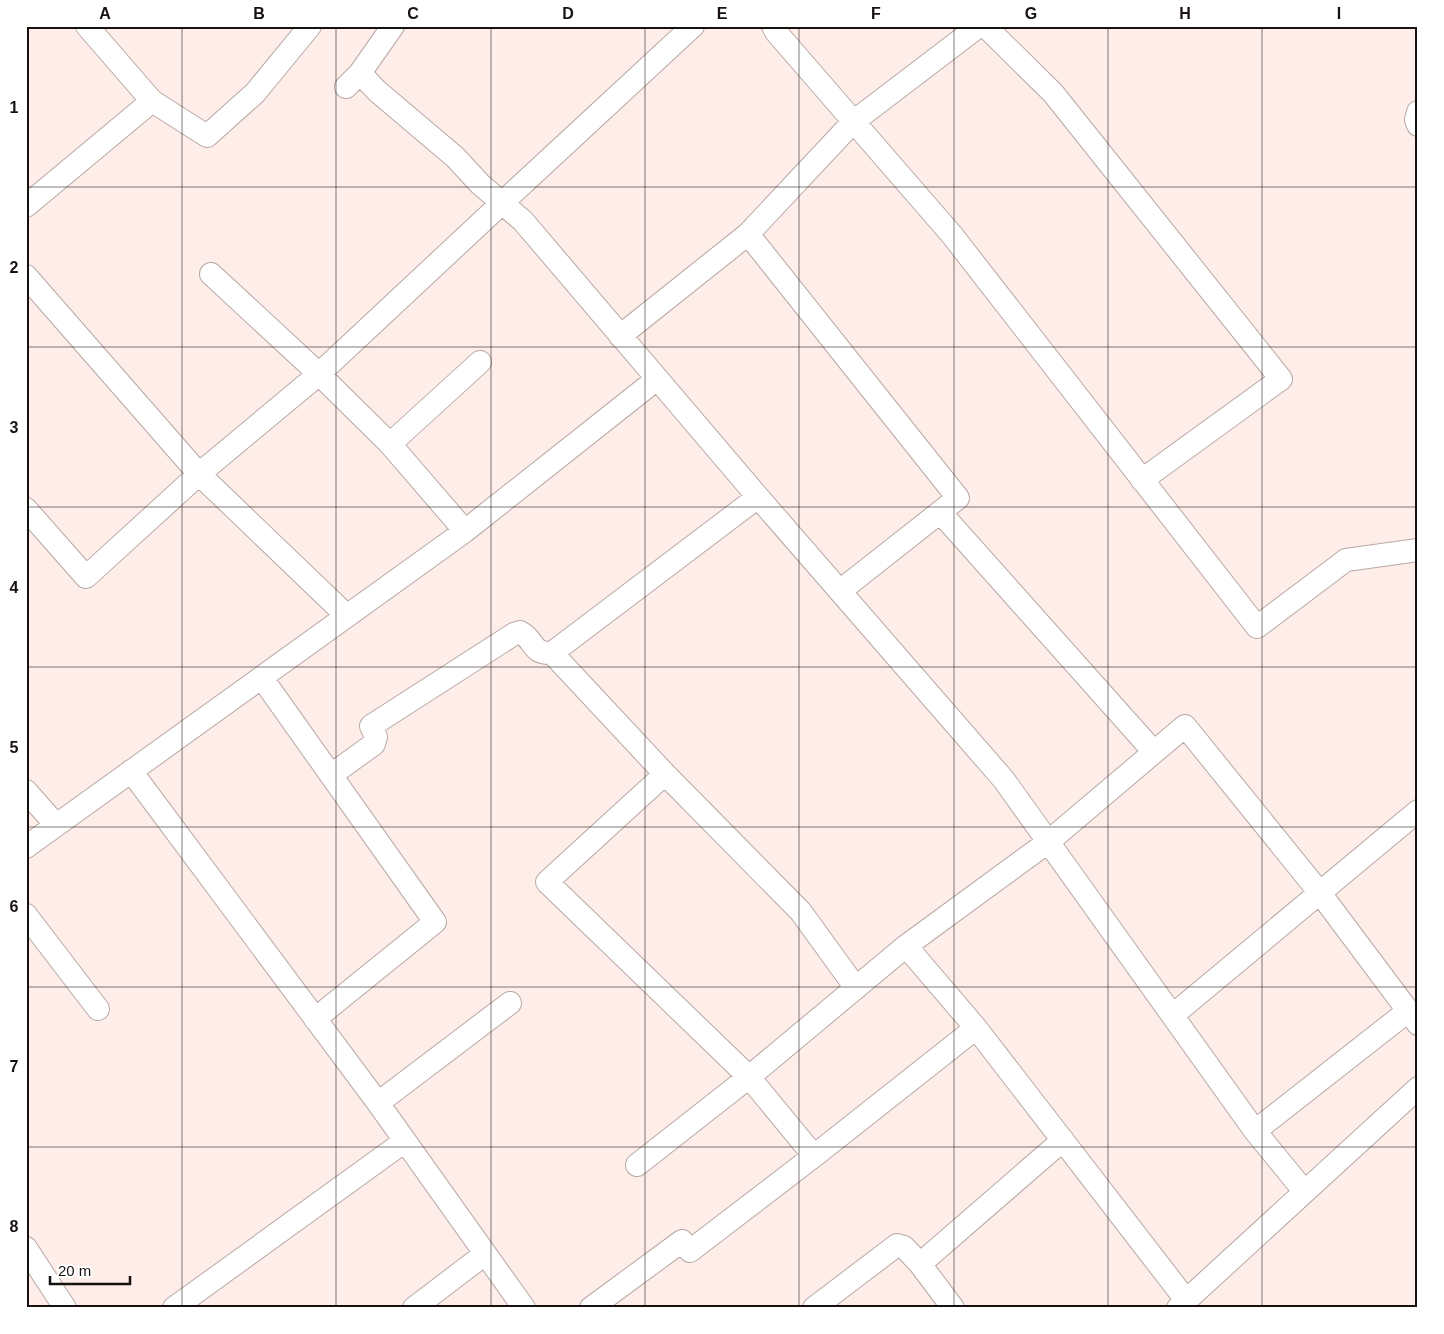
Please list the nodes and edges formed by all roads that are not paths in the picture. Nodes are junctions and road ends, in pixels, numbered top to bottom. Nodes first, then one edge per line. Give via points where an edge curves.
1 (87, 26) edge
2 (310, 26) edge
3 (692, 26) edge
4 (773, 26) edge
5 (979, 26) edge
6 (985, 26) edge
7 (392, 27) edge
8 (152, 101) junction
9 (1418, 112) edge
10 (854, 122) junction
11 (1418, 125) edge
12 (502, 202) junction
13 (26, 206) edge
14 (748, 234) junction
15 (211, 274) dead end
16 (26, 276) edge
17 (620, 336) junction
18 (480, 362) dead end
19 (319, 374) junction
20 (657, 379) junction
21 (390, 444) junction
22 (199, 474) junction
23 (1142, 480) junction
24 (758, 497) junction
25 (26, 508) edge
26 (940, 512) junction
27 (465, 531) junction
28 (1418, 550) edge
29 (840, 591) junction
30 (347, 616) junction
31 (552, 653) junction
32 (262, 678) junction
33 (1154, 752) junction
34 (131, 771) junction
35 (666, 774) junction
36 (331, 775) junction
37 (26, 792) edge
38 (1418, 811) edge
39 (56, 826) junction
40 (1048, 842) junction
41 (26, 847) edge
42 (1320, 894) junction
43 (26, 915) edge
44 (906, 946) junction
45 (856, 988) junction
46 (510, 1003) dead end
47 (98, 1009) dead end
48 (1173, 1016) junction
49 (1413, 1018) edge
50 (315, 1019) junction
51 (976, 1028) junction
52 (749, 1077) junction
53 (1418, 1088) edge
54 (378, 1103) junction
55 (1255, 1131) junction
56 (1064, 1140) junction
57 (406, 1141) junction
58 (814, 1156) junction
59 (637, 1165) dead end
60 (1304, 1191) junction
61 (26, 1248) edge
62 (485, 1254) junction
63 (920, 1264) junction
64 (34, 1278) edge
65 (1182, 1304) edge
66 (65, 1308) edge
67 (174, 1308) edge
68 (414, 1308) edge
69 (524, 1308) edge
70 (591, 1308) edge
71 (814, 1308) edge
72 (953, 1308) edge

1 - 8 street
2 - 8 street via 255,93 208,136
3 - 12 street
4 - 10 street
5 - 10 street
6 - 23 street via 1053,93 1281,378
7 - 12 street via 353,80 377,91
8 - 13 street
9 - 11 street
10 - 14 street
10 - 23 street via 952,235
12 - 17 street via 523,221
12 - 19 street
14 - 17 street
14 - 26 street via 958,498
15 - 19 street
16 - 22 street
17 - 20 street
18 - 21 street
19 - 21 street
19 - 22 street
20 - 24 street
20 - 27 street
21 - 27 street
22 - 25 street via 86,577
22 - 30 street
23 - 28 street via 1257,627 1346,560
24 - 29 street
24 - 31 street
26 - 29 street
26 - 33 street
27 - 30 street
29 - 40 street via 1004,780
30 - 32 street
31 - 35 street
31 - 36 street via 537,651 526,635 514,634 372,726 376,737 374,744
32 - 34 street
32 - 36 street
33 - 40 street
33 - 42 street via 1185,726
34 - 39 street
34 - 50 street
35 - 45 street via 801,912
35 - 52 street via 548,882
36 - 50 street via 435,922
37 - 39 street
38 - 42 street
39 - 41 street
40 - 44 street
40 - 48 street
42 - 48 street
42 - 49 street
43 - 47 street
44 - 45 street
44 - 51 street
45 - 52 street
46 - 54 street
48 - 55 street
49 - 55 street
50 - 54 street
51 - 56 street
51 - 58 street
52 - 58 street
52 - 59 street
53 - 60 street
54 - 57 street
55 - 60 street
56 - 63 street
56 - 65 street
57 - 62 street
57 - 67 street
58 - 70 street via 690,1251 682,1241
60 - 65 street
61 - 64 street
62 - 68 street
62 - 69 street
63 - 71 street via 904,1247 897,1246
63 - 72 street
64 - 66 street

